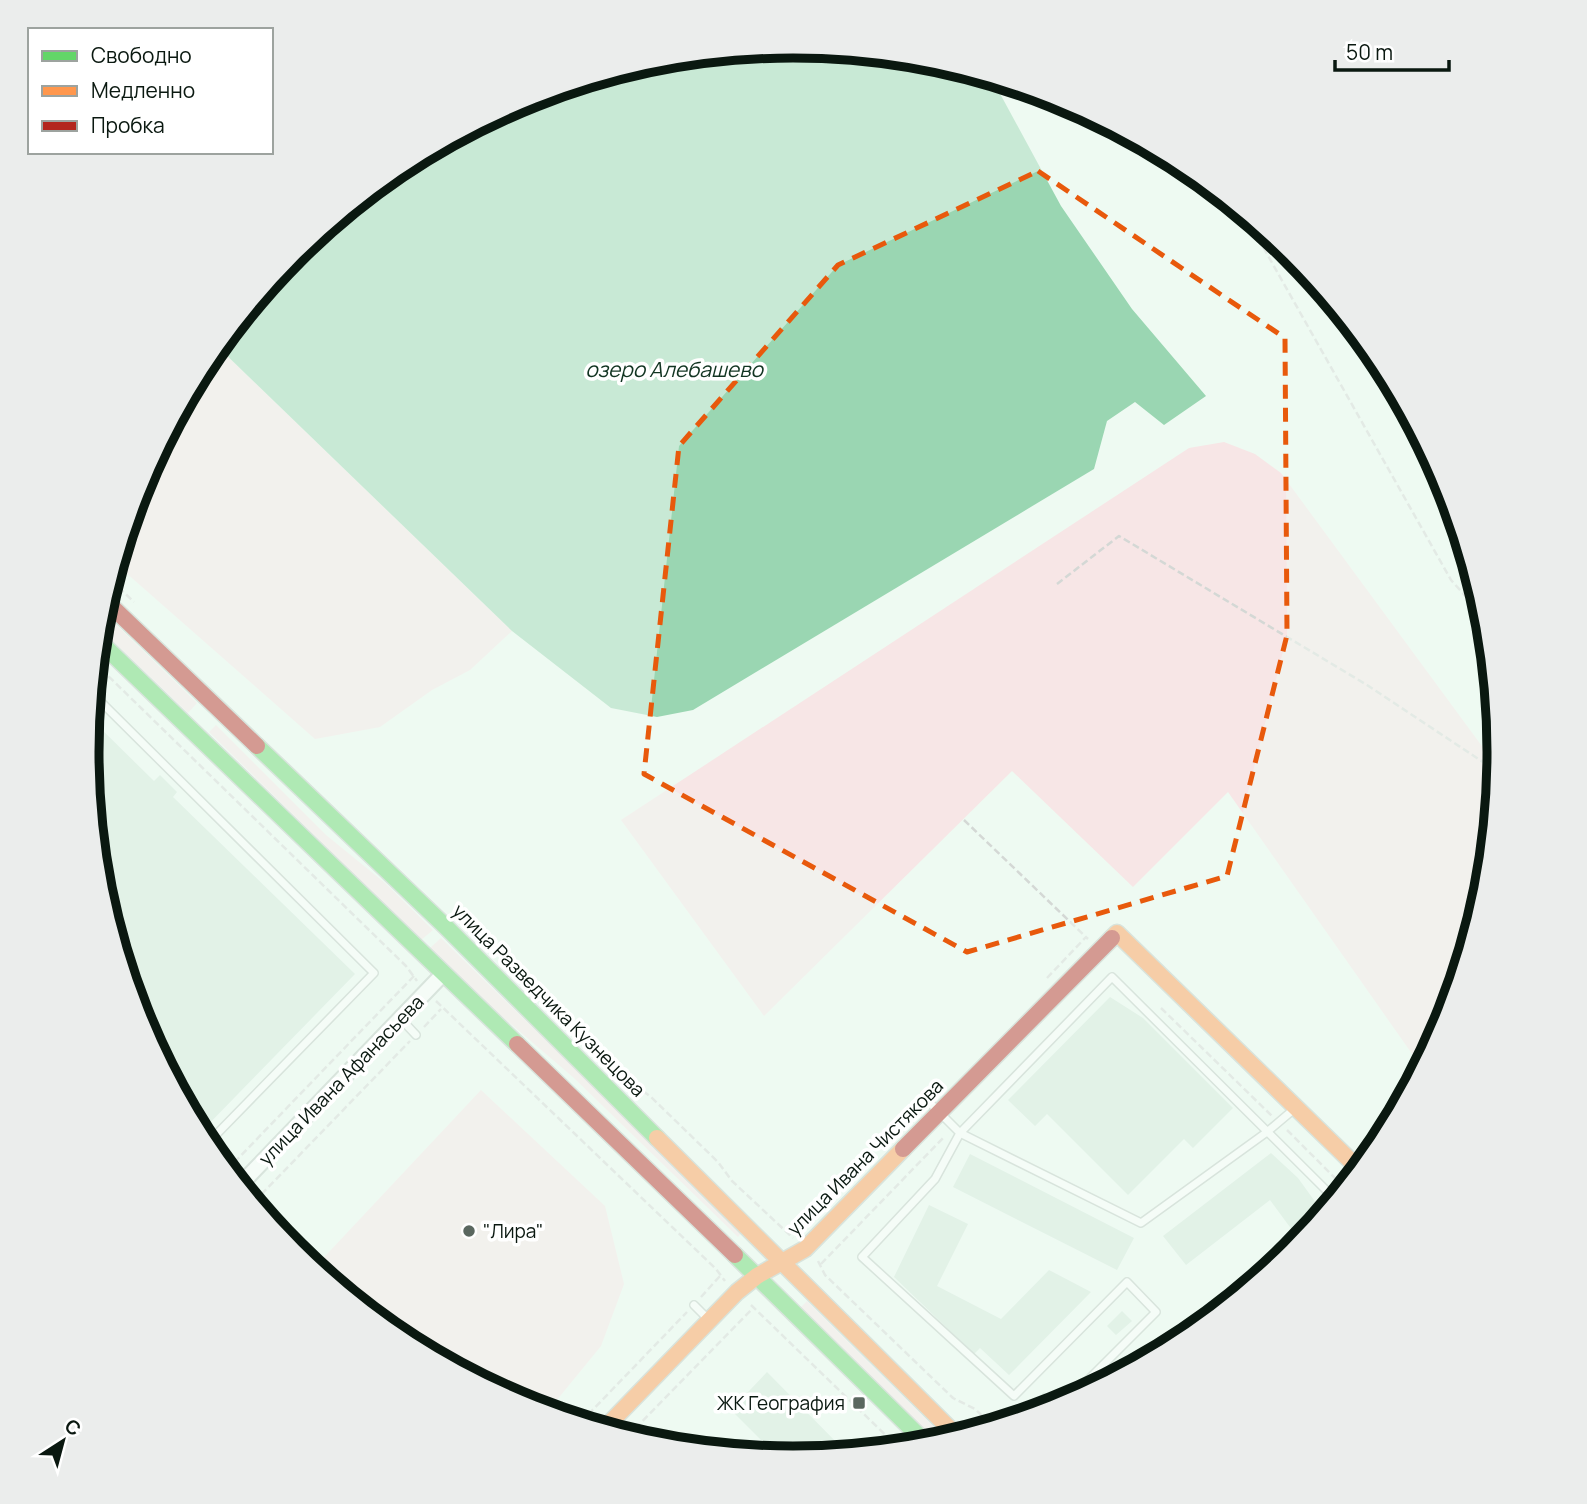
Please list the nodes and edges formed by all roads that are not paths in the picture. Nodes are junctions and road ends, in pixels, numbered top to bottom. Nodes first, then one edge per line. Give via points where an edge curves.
1 (115, 609) edge
2 (107, 649) edge
3 (101, 702) edge
4 (230, 721) junction
5 (207, 746) junction
6 (443, 975) junction
7 (401, 1019) junction
8 (416, 1034) road end
9 (927, 1100) dead end
10 (1295, 1108) junction
11 (940, 1113) junction
12 (1267, 1132) junction
13 (960, 1133) junction
14 (214, 1135) edge
15 (1353, 1163) edge
16 (246, 1179) edge
17 (1329, 1193) edge
18 (781, 1262) junction
19 (757, 1276) junction
20 (694, 1305) road end
21 (709, 1320) junction
22 (1088, 1380) edge
23 (611, 1422) edge
24 (949, 1428) edge
25 (918, 1435) edge

1 - 4 main road, улица Разведчика Кузнецова
2 - 5 main road
3 - 14 lane via 374,973
4 - 5 main road via 219,715 203,718 201,734
4 - 18 main road, улица Разведчика Кузнецова via 445,926
5 - 6 main road
6 - 7 street, улица Ивана Афанасьева
6 - 19 main road
7 - 8 lane
7 - 16 street, улица Ивана Афанасьева
9 - 11 lane
10 - 11 main road, улица Ивана Чистякова via 1117,933
10 - 12 lane
10 - 15 main road
11 - 13 lane
11 - 18 main road, улица Ивана Чистякова via 806,1250
12 - 13 lane via 1141,1223
12 - 13 lane via 1112,977
12 - 17 lane
13 - 22 lane via 935,1179 862,1257 1014,1396 1127,1282 1156,1312
18 - 19 main road, улица Ивана Чистякова
18 - 24 main road, улица Разведчика Кузнецова
19 - 21 main road, улица Ивана Чистякова
19 - 25 main road
20 - 21 lane
21 - 23 main road, улица Ивана Чистякова

